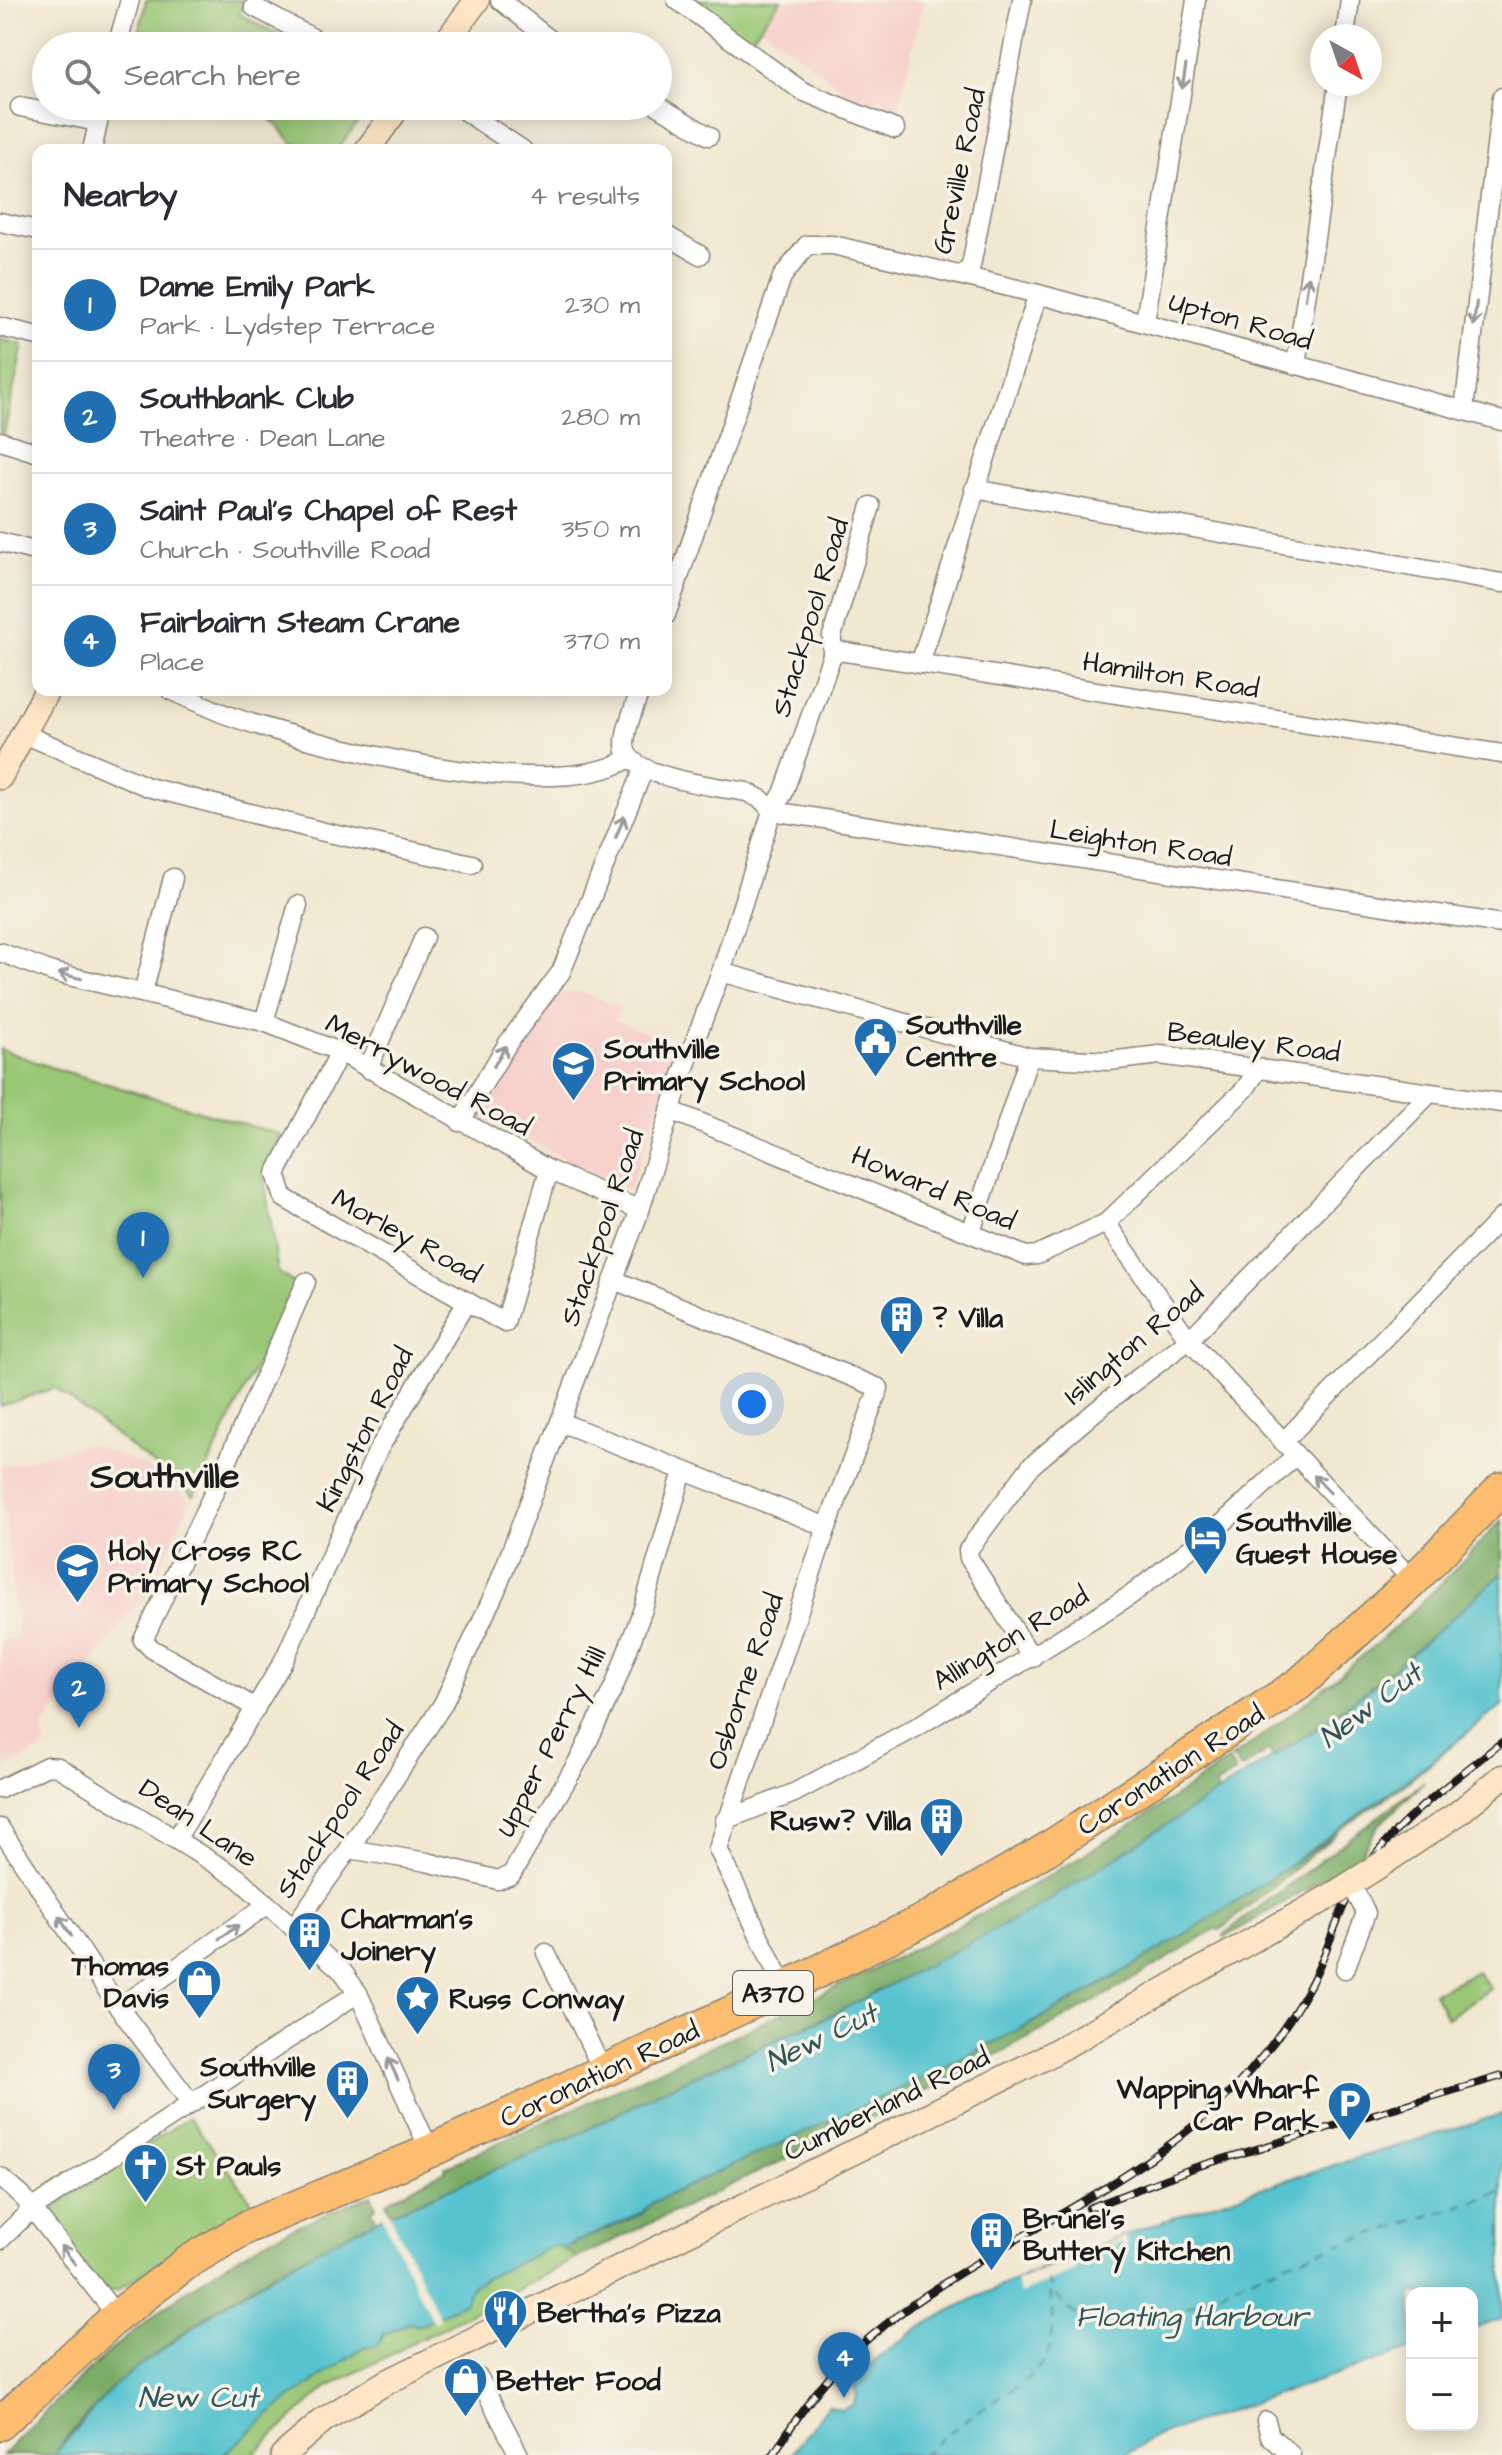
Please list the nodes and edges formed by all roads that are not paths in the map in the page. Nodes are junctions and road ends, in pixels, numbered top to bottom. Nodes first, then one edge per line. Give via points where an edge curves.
1 (130, 0) edge
2 (477, 0) edge
3 (500, 0) edge
4 (677, 0) edge
5 (1022, 0) edge
6 (1196, 0) edge
7 (1350, 0) edge
8 (254, 7) dead end
9 (1347, 24) edge
10 (121, 32) edge
11 (301, 32) edge
12 (453, 32) edge
13 (540, 32) edge
14 (1336, 96) edge
15 (1502, 97) edge
16 (20, 107) dead end
17 (32, 108) edge
18 (672, 114) edge
19 (99, 120) edge
20 (389, 120) edge
21 (478, 120) edge
22 (895, 129) dead end
23 (709, 136) dead end
24 (93, 144) edge
25 (371, 144) edge
26 (514, 144) edge
27 (0, 222) edge
28 (32, 229) edge
29 (672, 239) edge
30 (700, 255) dead end
31 (963, 275) junction
32 (1038, 294) junction
33 (1145, 322) junction
34 (0, 327) edge
35 (32, 335) edge
36 (1296, 365) junction
37 (1464, 410) junction
38 (1502, 421) edge
39 (0, 441) edge
40 (32, 451) edge
41 (974, 489) junction
42 (871, 506) dead end
43 (0, 542) edge
44 (32, 550) edge
45 (1502, 583) edge
46 (672, 598) edge
47 (832, 655) junction
48 (920, 664) junction
49 (44, 696) edge
50 (183, 696) edge
51 (638, 696) edge
52 (24, 734) junction
53 (1502, 754) edge
54 (628, 759) junction
55 (643, 771) junction
56 (0, 777) edge
57 (772, 811) junction
58 (472, 864) dead end
59 (173, 878) dead end
60 (298, 905) dead end
61 (1502, 924) edge
62 (424, 937) dead end
63 (0, 952) edge
64 (721, 972) junction
65 (143, 992) junction
66 (264, 1022) junction
67 (340, 1052) junction
68 (1029, 1057) junction
69 (1259, 1068) junction
70 (368, 1069) junction
71 (1428, 1095) junction
72 (1502, 1103) edge
73 (670, 1110) junction
74 (460, 1122) junction
75 (549, 1170) junction
76 (640, 1210) junction
77 (1502, 1217) edge
78 (1106, 1223) junction
79 (971, 1232) junction
80 (614, 1280) junction
81 (306, 1282) dead end
82 (467, 1301) junction
83 (1189, 1340) junction
84 (560, 1422) junction
85 (1289, 1449) junction
86 (683, 1471) junction
87 (1502, 1488) edge
88 (827, 1527) junction
89 (1413, 1581) junction
90 (1032, 1658) junction
91 (256, 1708) junction
92 (1502, 1777) edge
93 (0, 1789) edge
94 (725, 1820) junction
95 (0, 1828) edge
96 (177, 1838) junction
97 (349, 1849) junction
98 (1348, 1893) junction
99 (267, 1905) junction
100 (293, 1928) junction
101 (546, 1953) dead end
102 (1345, 1969) dead end
103 (784, 1988) junction
104 (358, 1993) junction
105 (119, 2008) junction
106 (603, 2071) junction
107 (191, 2103) junction
108 (430, 2151) junction
109 (0, 2177) edge
110 (32, 2209) junction
111 (0, 2240) edge
112 (117, 2316) junction
113 (479, 2378) dead end
114 (1266, 2421) dead end
115 (0, 2424) edge
116 (283, 2455) edge
117 (519, 2455) edge
118 (1291, 2455) edge

1 - 10 street
2 - 12 street
3 - 13 street
4 - 22 street via 802,91
5 - 31 street, Greville Road via 971,266
6 -> 33 street
7 - 9 street
8 - 11 street
36 -> 14 street
15 -> 37 street
16 - 17 street
18 - 23 street
19 - 24 street
20 - 25 street
21 - 26 street
27 - 28 street
29 - 30 street
31 - 32 street, Upton Road
31 - 46 street, Greville Road via 819,243 807,245 793,259 782,277
32 - 33 street, Upton Road
32 - 41 street
33 - 36 street, Upton Road
34 - 35 street
36 - 37 street, Upton Road
37 - 38 street, Upton Road
39 - 40 street
41 - 45 street
41 - 48 street
42 - 47 street, Stackpool Road via 832,636
43 - 44 street
47 - 48 street, Hamilton Road via 839,651
47 - 57 street, Stackpool Road via 783,794
48 - 53 street, Hamilton Road
49 - 52 street
50 - 54 street via 226,715 321,743 462,771 549,775 612,769
51 - 54 street via 627,731
52 - 56 street
52 - 58 street via 148,787
54 - 55 street
55 - 57 street via 747,792
74 -> 55 street via 508,1043 561,972
57 - 61 street, Leighton Road
57 - 64 street, Stackpool Road
59 - 65 street
60 - 66 street
62 - 70 street
65 -> 63 street, Merrywood Road via 52,972
64 - 68 street, Beauley Road
64 - 73 street, Stackpool Road
65 - 66 street, Merrywood Road
66 - 67 street, Merrywood Road
67 - 70 street, Merrywood Road
67 - 82 street, Morley Road via 276,1174 278,1188 284,1198
68 - 69 street, Beauley Road via 1109,1061 1160,1055
68 - 79 street
69 - 71 street, Beauley Road
69 - 78 street, Howard Road via 1245,1089
70 - 74 street, Merrywood Road
71 - 72 street, Beauley Road
71 - 83 street, Islington Road
73 - 76 street, Stackpool Road
73 - 79 street, Howard Road
74 - 75 street, Merrywood Road
75 - 76 street, Merrywood Road
75 - 82 street, Morley Road via 505,1323
76 - 80 street, Stackpool Road
77 - 85 street, Allington Road
78 - 79 street, Howard Road via 1026,1256
78 - 83 street
80 - 84 street, Stackpool Road
80 - 88 street, Osborne Road via 879,1388
81 - 91 street via 143,1640
82 - 91 street, Kingston Road via 377,1452 307,1613
83 - 85 street
83 - 90 street, Islington Road via 1031,1466 968,1550
84 - 86 street
84 - 97 street, Stackpool Road via 472,1646 443,1704
89 -> 85 street
85 - 90 street, Allington Road via 1223,1523 1131,1595
86 - 88 street
86 - 97 street, Upper Perry Hill via 615,1684 581,1756 511,1875 498,1880
87 - 89 highway, Coronation Road / A370
88 - 94 street, Osborne Road
89 - 103 highway, Coronation Road / A370 via 1299,1684 1160,1778 926,1919
90 - 94 street, Allington Road via 807,1786
91 - 96 street, Kingston Road
92 - 98 street, Cumberland Road, bridge
93 - 96 street, Dean Lane via 53,1765
94 - 103 street, Osborne Road via 718,1849
105 -> 95 street
96 - 99 street, Dean Lane via 238,1878
97 - 100 street, Stackpool Road
98 - 102 street via 1366,1913
98 - 116 street, Cumberland Road via 1055,2053 383,2384 332,2414
99 - 100 street, Dean Lane
105 -> 99 street
100 - 104 street, Dean Lane via 343,1972
101 - 106 street
103 - 106 highway, Coronation Road / A370
104 - 107 street
108 -> 104 street, Dean Lane
105 - 107 street
106 - 108 highway, Coronation Road / A370
107 - 110 street
108 - 112 highway, Coronation Road / A370 via 247,2227 188,2262
109 - 110 street
110 - 111 street
112 -> 110 street
112 - 115 highway, Coronation Road / A370
113 - 117 street
114 - 118 street via 1270,2436

